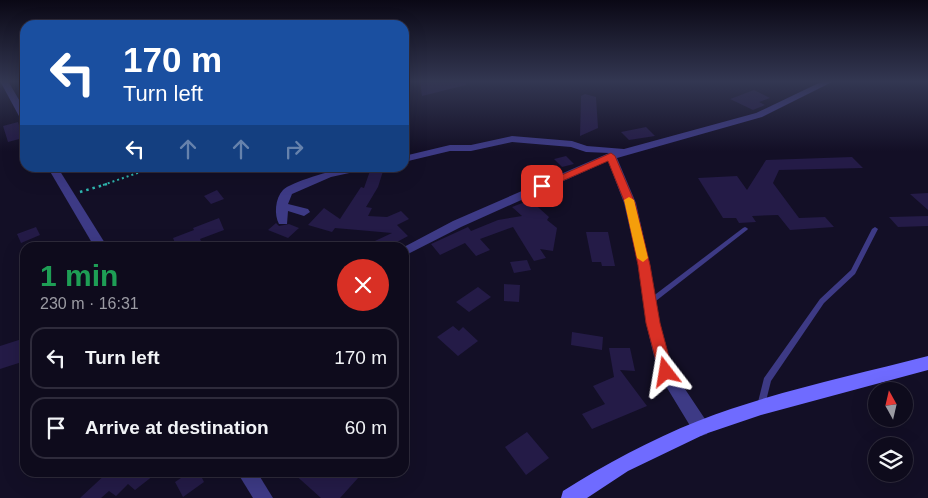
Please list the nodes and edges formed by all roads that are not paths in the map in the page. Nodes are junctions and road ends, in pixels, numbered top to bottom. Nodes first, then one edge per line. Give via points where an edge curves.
1 (781, 104) edge
2 (616, 154) junction
3 (409, 158) edge
4 (55, 172) edge
5 (322, 172) edge
6 (282, 206) junction
7 (304, 212) dead end
8 (283, 221) dead end
9 (745, 229) dead end
10 (875, 229) dead end
11 (98, 242) edge
12 (409, 249) edge
13 (650, 302) junction
14 (928, 363) edge
15 (761, 407) junction
16 (700, 428) junction
17 (249, 477) edge
18 (264, 498) edge
19 (570, 498) edge

1 - 2 street via 759,115
2 - 3 street via 538,140 512,139
2 - 12 street via 457,224
2 - 13 street via 630,203
4 - 11 street
5 - 6 street via 309,184 287,192
6 - 7 street
6 - 8 street
9 - 13 lane
10 - 15 lane via 853,272 822,301 767,380
13 - 16 street via 666,372
14 - 15 main road
15 - 16 main road
16 - 19 main road via 622,465
17 - 18 street

